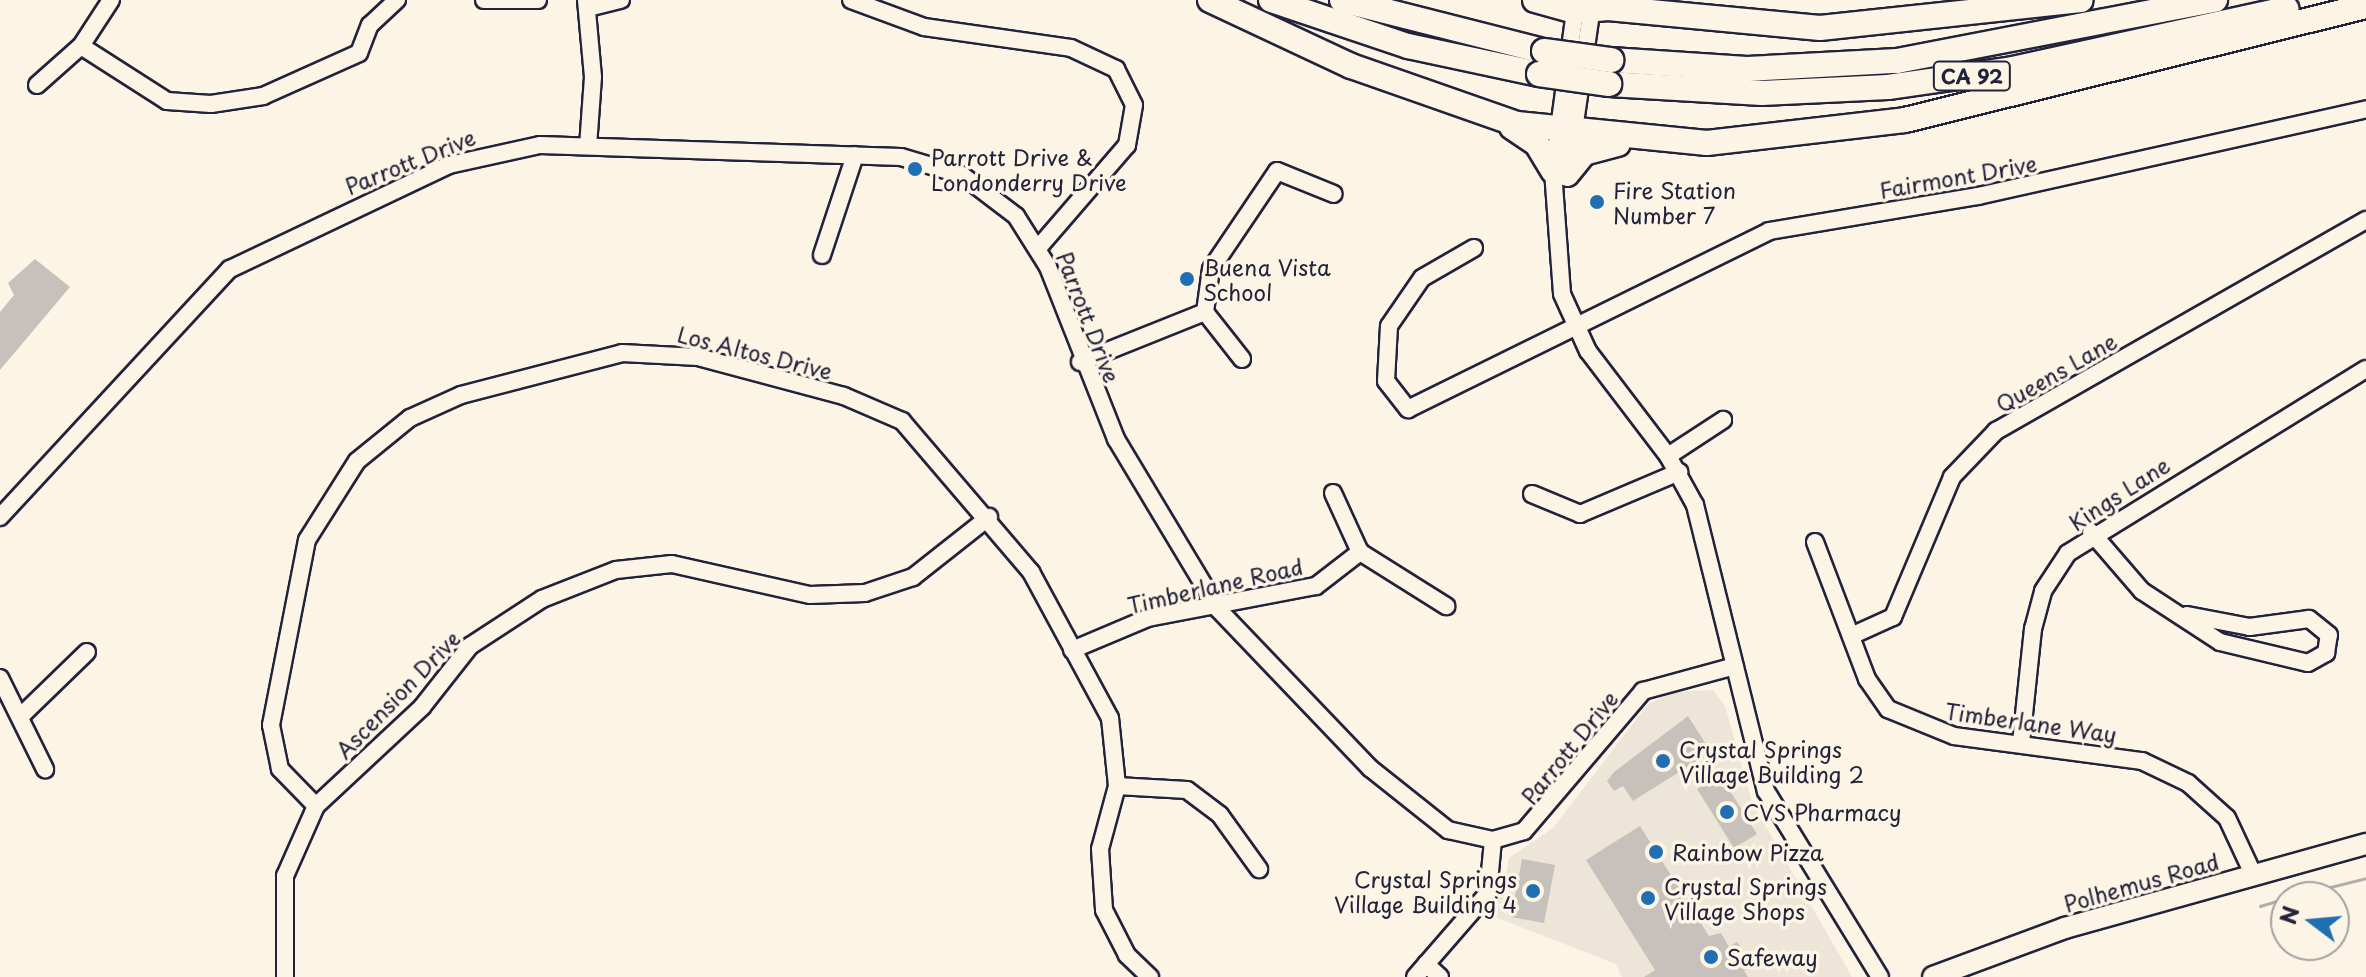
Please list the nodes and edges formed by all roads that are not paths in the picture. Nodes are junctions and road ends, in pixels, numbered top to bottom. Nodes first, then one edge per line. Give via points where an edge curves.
1 (111, 0) edge
2 (397, 0) edge
3 (484, 0) edge
4 (538, 0) edge
5 (621, 0) edge
6 (851, 0) edge
7 (1210, 0) edge
8 (1271, 0) edge
9 (1342, 0) edge
10 (1535, 0) edge
11 (1619, 0) edge
12 (2081, 0) edge
13 (2215, 0) edge
14 (2329, 0) edge
15 (587, 4) edge
16 (1584, 5) edge
17 (2366, 6) edge
18 (1652, 14) junction
19 (81, 46) junction
20 (1541, 62) junction
21 (1610, 72) junction
22 (37, 85) dead end
23 (2366, 109) edge
24 (1496, 117) junction
25 (1566, 131) junction
26 (1648, 142) junction
27 (588, 146) junction
28 (855, 155) junction
29 (1559, 180) junction
30 (1334, 194) dead end
31 (2366, 220) edge
32 (1039, 247) junction
33 (1474, 248) dead end
34 (822, 255) dead end
35 (1205, 312) junction
36 (1575, 328) junction
37 (1242, 359) dead end
38 (1080, 362) junction
39 (2366, 369) edge
40 (1723, 420) dead end
41 (1668, 456) junction
42 (1679, 472) junction
43 (1333, 493) dead end
44 (1532, 494) dead end
45 (0, 517) edge
46 (989, 517) junction
47 (2091, 532) junction
48 (1815, 542) dead end
49 (1360, 552) junction
50 (1446, 606) dead end
51 (1218, 609) junction
52 (2187, 615) junction
53 (1851, 636) junction
54 (1072, 650) junction
55 (87, 652) dead end
56 (1735, 666) junction
57 (0, 678) edge
58 (23, 714) junction
59 (2021, 743) junction
60 (45, 769) dead end
61 (1117, 786) junction
62 (316, 806) junction
63 (1493, 840) junction
64 (2366, 844) edge
65 (1259, 869) dead end
66 (2254, 876) junction
67 (1421, 971) edge
68 (285, 977) edge
69 (1150, 977) edge
70 (1440, 977) edge
71 (1880, 977) edge
72 (1933, 977) edge

1 - 19 street
2 - 19 street via 370,25 359,53 263,96 211,104 167,101
3 - 4 street
5 - 15 street
6 - 32 street via 924,27 1071,48 1116,69 1134,105 1127,145
7 - 24 highway via 1331,58
8 - 20 highway, CA 92 via 1408,46
9 - 20 highway, CA 92
10 - 16 highway
11 - 18 highway
12 - 18 highway via 1841,27
13 - 21 highway, CA 92 via 1897,61
14 - 21 highway, CA 92 via 1913,84 1762,93
15 - 27 street
16 - 18 highway
16 - 25 street
17 - 26 highway via 1882,125 1747,141
19 - 22 street
20 - 21 highway, CA 92, bridge
23 - 36 street, Fairmont Drive via 1978,196 1769,231
24 - 25 highway
24 - 29 highway via 1537,144
25 - 26 highway
25 - 29 street
26 - 29 highway via 1588,151
27 - 28 street, Parrott Drive
27 - 45 street, Parrott Drive via 507,147 470,157 230,269
28 - 32 street, Parrott Drive via 901,157 962,175 1016,216
28 - 34 street
29 - 36 street via 1556,267
30 - 35 street via 1277,171 1211,269
31 - 53 street, Queens Lane via 1996,431 1952,477 1893,617
32 - 38 street, Parrott Drive
33 - 36 street, Fairmont Drive via 1422,278 1389,326 1386,381 1408,409
35 - 37 street
35 - 38 street
36 - 41 street
38 - 51 street, Parrott Drive via 1160,522
39 - 47 street, Kings Lane
40 - 41 street
41 - 42 street
42 - 44 street via 1580,514
42 - 56 street via 1708,539
43 - 49 street
46 - 54 street, Los Altos Drive via 1043,589
46 - 62 street, Ascension Drive via 913,577 865,593 810,595 672,564 616,570 542,599 470,646 422,707
46 - 62 street, Los Altos Drive via 922,440 881,409 698,357 622,353 434,405 357,461 318,516 296,574 271,748 280,769
47 - 52 street via 2142,591
47 - 59 street, Kings Lane via 2043,591
48 - 53 street, Timberlane Way
49 - 50 street
49 - 51 street, Timberlane Road via 1316,586
51 - 54 street, Timberlane Road via 1148,618
51 - 63 street, Parrott Drive via 1370,768 1448,830
52 - 52 street via 2220,642 2308,663 2326,653 2329,635 2323,623 2309,619 2250,627
53 - 59 street, Timberlane Way via 1888,709 1920,728
54 - 61 street, Los Altos Drive via 1110,718
55 - 58 street
56 - 63 street, Parrott Drive via 1643,691 1544,817
56 - 71 street via 1773,807
57 - 58 street
58 - 60 street
59 - 66 street, Timberlane Way via 2100,750 2188,783 2227,818
61 - 65 street via 1187,790 1220,815
61 - 69 street, Los Altos Drive via 1100,849 1104,910 1127,955
62 - 68 street, Ascension Drive via 285,876
63 - 67 street via 1488,893
64 - 66 main road, Polhemus Road
66 - 72 main road, Polhemus Road via 2065,928
67 - 70 street

